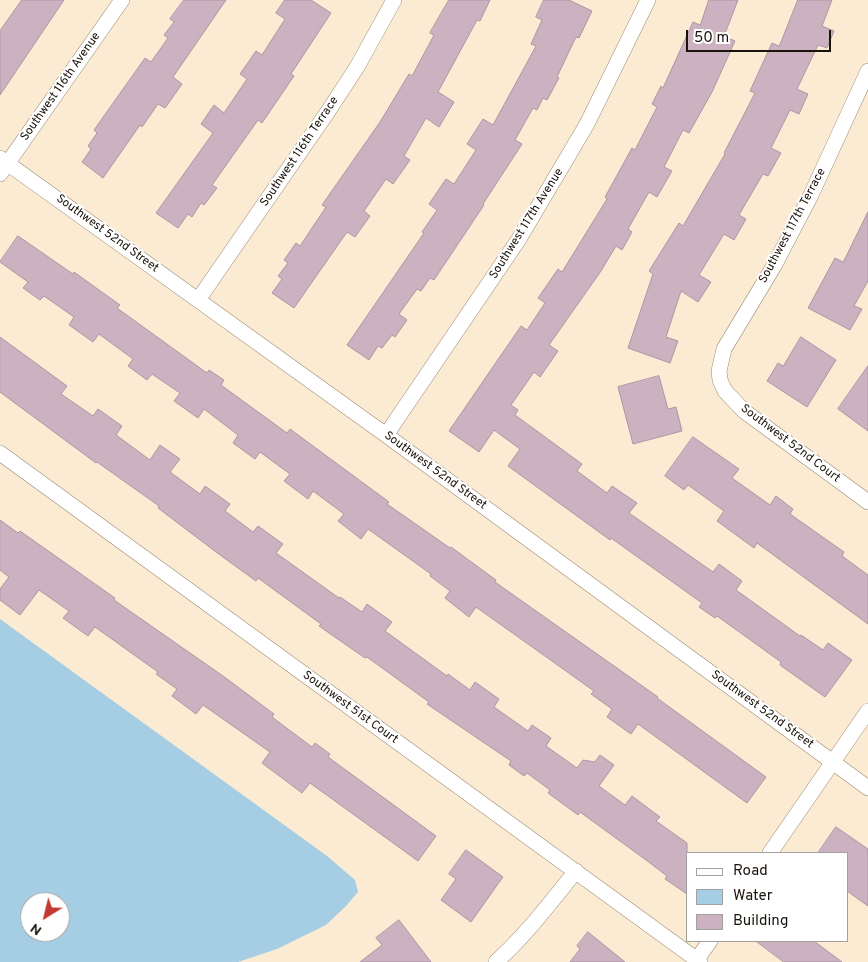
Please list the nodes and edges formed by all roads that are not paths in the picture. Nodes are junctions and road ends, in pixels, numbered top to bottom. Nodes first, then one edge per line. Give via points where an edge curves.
1 (122, 0) edge
2 (394, 0) edge
3 (648, 0) edge
4 (868, 71) edge
5 (2, 165) edge
6 (198, 300) junction
7 (720, 380) joint
8 (386, 436) junction
9 (0, 454) edge
10 (868, 502) edge
11 (868, 711) edge
12 (833, 762) junction
13 (868, 788) edge
14 (771, 852) edge
15 (576, 871) junction
16 (709, 942) edge
17 (697, 961) edge
18 (496, 962) edge

1 - 5 street, Southwest 116th Avenue
2 - 6 street, Southwest 116th Terrace via 329,110
3 - 8 street, Southwest 117th Avenue via 587,124 519,239
4 - 7 street, Southwest 117th Terrace via 774,266 724,349
5 - 6 street, Southwest 52nd Street
6 - 8 street, Southwest 52nd Street
7 - 10 street, Southwest 52nd Court via 725,391 744,411
8 - 12 street, Southwest 52nd Street
9 - 15 street, Southwest 51st Court
11 - 12 street
12 - 13 street, Southwest 52nd Street
12 - 14 street
15 - 17 street, Southwest 51st Court
15 - 18 street
16 - 17 street

